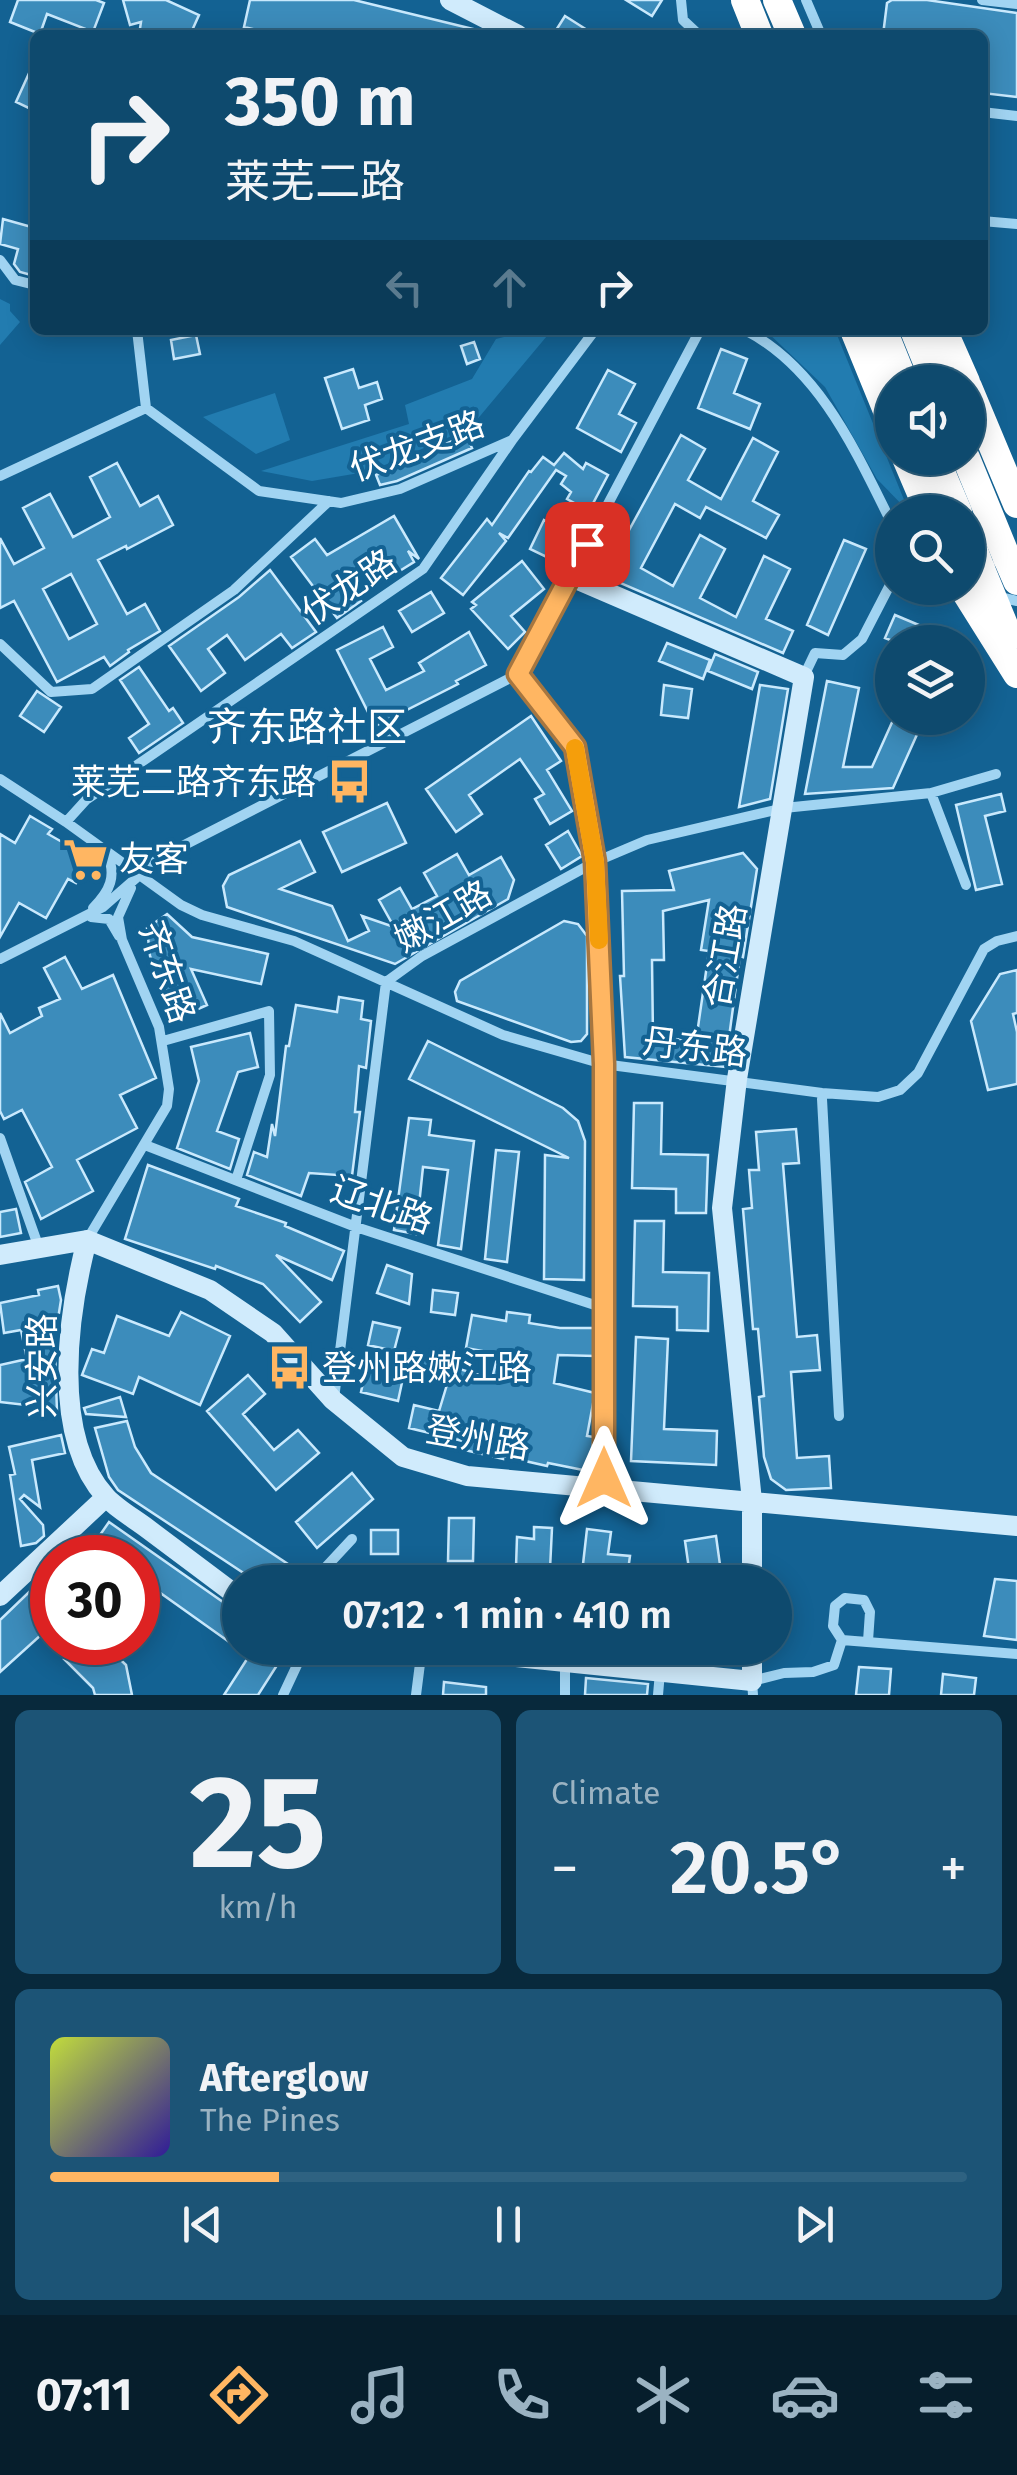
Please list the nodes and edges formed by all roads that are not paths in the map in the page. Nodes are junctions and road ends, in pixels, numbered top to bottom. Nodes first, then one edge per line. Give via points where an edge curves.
1 (450, 0) edge
2 (681, 0) edge
3 (745, 0) edge
4 (778, 0) edge
5 (806, 0) edge
6 (982, 0) edge
7 (1017, 4) edge
8 (508, 30) edge
9 (694, 30) edge
10 (757, 30) edge
11 (790, 30) edge
12 (818, 30) edge
13 (988, 113) edge
14 (1017, 116) edge
15 (988, 222) edge
16 (1017, 224) edge
17 (0, 260) edge
18 (30, 284) edge
19 (139, 335) edge
20 (590, 335) edge
21 (697, 335) edge
22 (754, 335) edge
23 (856, 335) edge
24 (885, 335) edge
25 (916, 335) edge
26 (945, 335) edge
27 (897, 365) edge
28 (929, 365) edge
29 (958, 365) edge
30 (875, 381) edge
31 (146, 408) junction
32 (985, 429) edge
33 (513, 440) junction
34 (973, 475) edge
35 (0, 476) edge
36 (876, 495) edge
37 (329, 501) junction
38 (1017, 504) edge
39 (569, 576) junction
40 (985, 577) edge
41 (1017, 580) edge
42 (985, 594) edge
43 (1017, 601) edge
44 (880, 605) edge
45 (974, 605) edge
46 (0, 644) edge
47 (1017, 655) edge
48 (518, 674) junction
49 (1017, 674) edge
50 (804, 676) junction
51 (996, 774) dead end
52 (0, 780) edge
53 (931, 793) junction
54 (784, 808) junction
55 (66, 822) junction
56 (106, 850) junction
57 (595, 862) junction
58 (140, 875) junction
59 (966, 885) dead end
60 (80, 918) junction
61 (1017, 936) edge
62 (122, 940) junction
63 (0, 959) edge
64 (386, 982) junction
65 (163, 1041) junction
66 (604, 1064) junction
67 (737, 1079) junction
68 (822, 1098) dead end
69 (0, 1138) edge
70 (144, 1145) junction
71 (236, 1180) junction
72 (356, 1227) junction
73 (87, 1240) junction
74 (38, 1248) junction
75 (0, 1255) edge
76 (604, 1308) junction
77 (334, 1400) junction
78 (839, 1416) dead end
79 (604, 1487) junction
80 (106, 1497) junction
81 (752, 1501) junction
82 (1017, 1526) edge
83 (352, 1539) dead end
84 (328, 1565) edge
85 (752, 1565) edge
86 (222, 1584) edge
87 (0, 1596) edge
88 (842, 1640) junction
89 (868, 1641) junction
90 (1017, 1654) edge
91 (297, 1665) edge
92 (421, 1665) edge
93 (565, 1665) edge
94 (594, 1665) edge
95 (660, 1672) junction
96 (752, 1688) edge
97 (283, 1695) edge
98 (416, 1695) edge
99 (564, 1695) edge
100 (658, 1695) edge

1 - 8 street
2 - 9 street via 683,20
3 - 10 highway
4 - 11 highway
5 - 12 street
6 - 7 street
13 - 14 street
15 - 16 street
17 - 18 street via 16,280
19 - 31 street
20 - 33 street, 伏龙路
21 - 39 street
22 - 36 street via 821,394
23 - 30 highway
24 - 27 highway
25 - 28 highway
26 - 29 highway
31 - 35 street
31 - 37 street, 伏龙支路 via 259,491
32 - 38 highway
33 - 37 street, 伏龙支路 via 400,489
33 - 55 street, 伏龙路 via 424,569 86,800
34 - 41 highway, bridge
37 - 46 street via 234,590 92,689 50,692
39 - 48 street
39 - 50 street
40 - 47 highway, bridge
42 - 43 street
44 - 50 street via 862,639 843,654 815,653
45 - 49 highway, bridge
48 - 57 street via 575,747
48 - 58 street via 159,858
50 - 54 street, 合江路
51 - 53 street, 嫩江路
52 - 55 street, 齐东路
53 - 54 street, 嫩江路
53 - 59 street
54 - 57 street, 嫩江路 via 647,840
54 - 67 street, 合江路
55 - 56 street, 齐东路
56 - 58 street, 齐东路
56 - 60 street via 113,880
57 - 64 street, 嫩江路
57 - 66 street
58 - 60 street via 104,907
58 - 62 street, 齐东路 via 118,917
58 - 64 street, 丹东路 via 181,906 294,940
60 - 62 street via 109,919
60 - 63 street
61 - 67 street, 丹东路 via 984,949 918,1074 900,1090 860,1096
62 - 65 street, 齐东路
64 - 66 street, 丹东路 via 503,1035
64 - 72 street, 嫩江路
65 - 70 street, 齐东路 via 167,1106
65 - 71 street via 270,1011 270,1075
66 - 67 street, 丹东路
66 - 76 street
67 - 81 street, 合江路 via 722,1208
68 - 78 street
69 - 74 street
70 - 71 street, 辽北路
70 - 73 street, 齐东路
71 - 72 street, 辽北路
72 - 76 street, 辽北路
72 - 77 street, 嫩江路
73 - 74 street
73 - 77 street, 登州路 via 210,1290 273,1332
73 - 80 street, 兴安路 via 76,1285 72,1426 82,1460
74 - 75 street
76 - 79 street
77 - 79 street, 登州路 via 402,1458 467,1476
79 - 81 street, 登州路
80 - 86 street, 兴安路
80 - 87 street
81 - 82 street, 登州路
81 - 85 street
83 - 84 street
88 - 89 street
88 - 89 street via 834,1626 835,1606 845,1598 864,1600
88 - 96 street via 834,1665 784,1673
89 - 90 street
91 - 97 street
92 - 98 street
93 - 99 street
94 - 95 street
95 - 96 street
95 - 100 street

